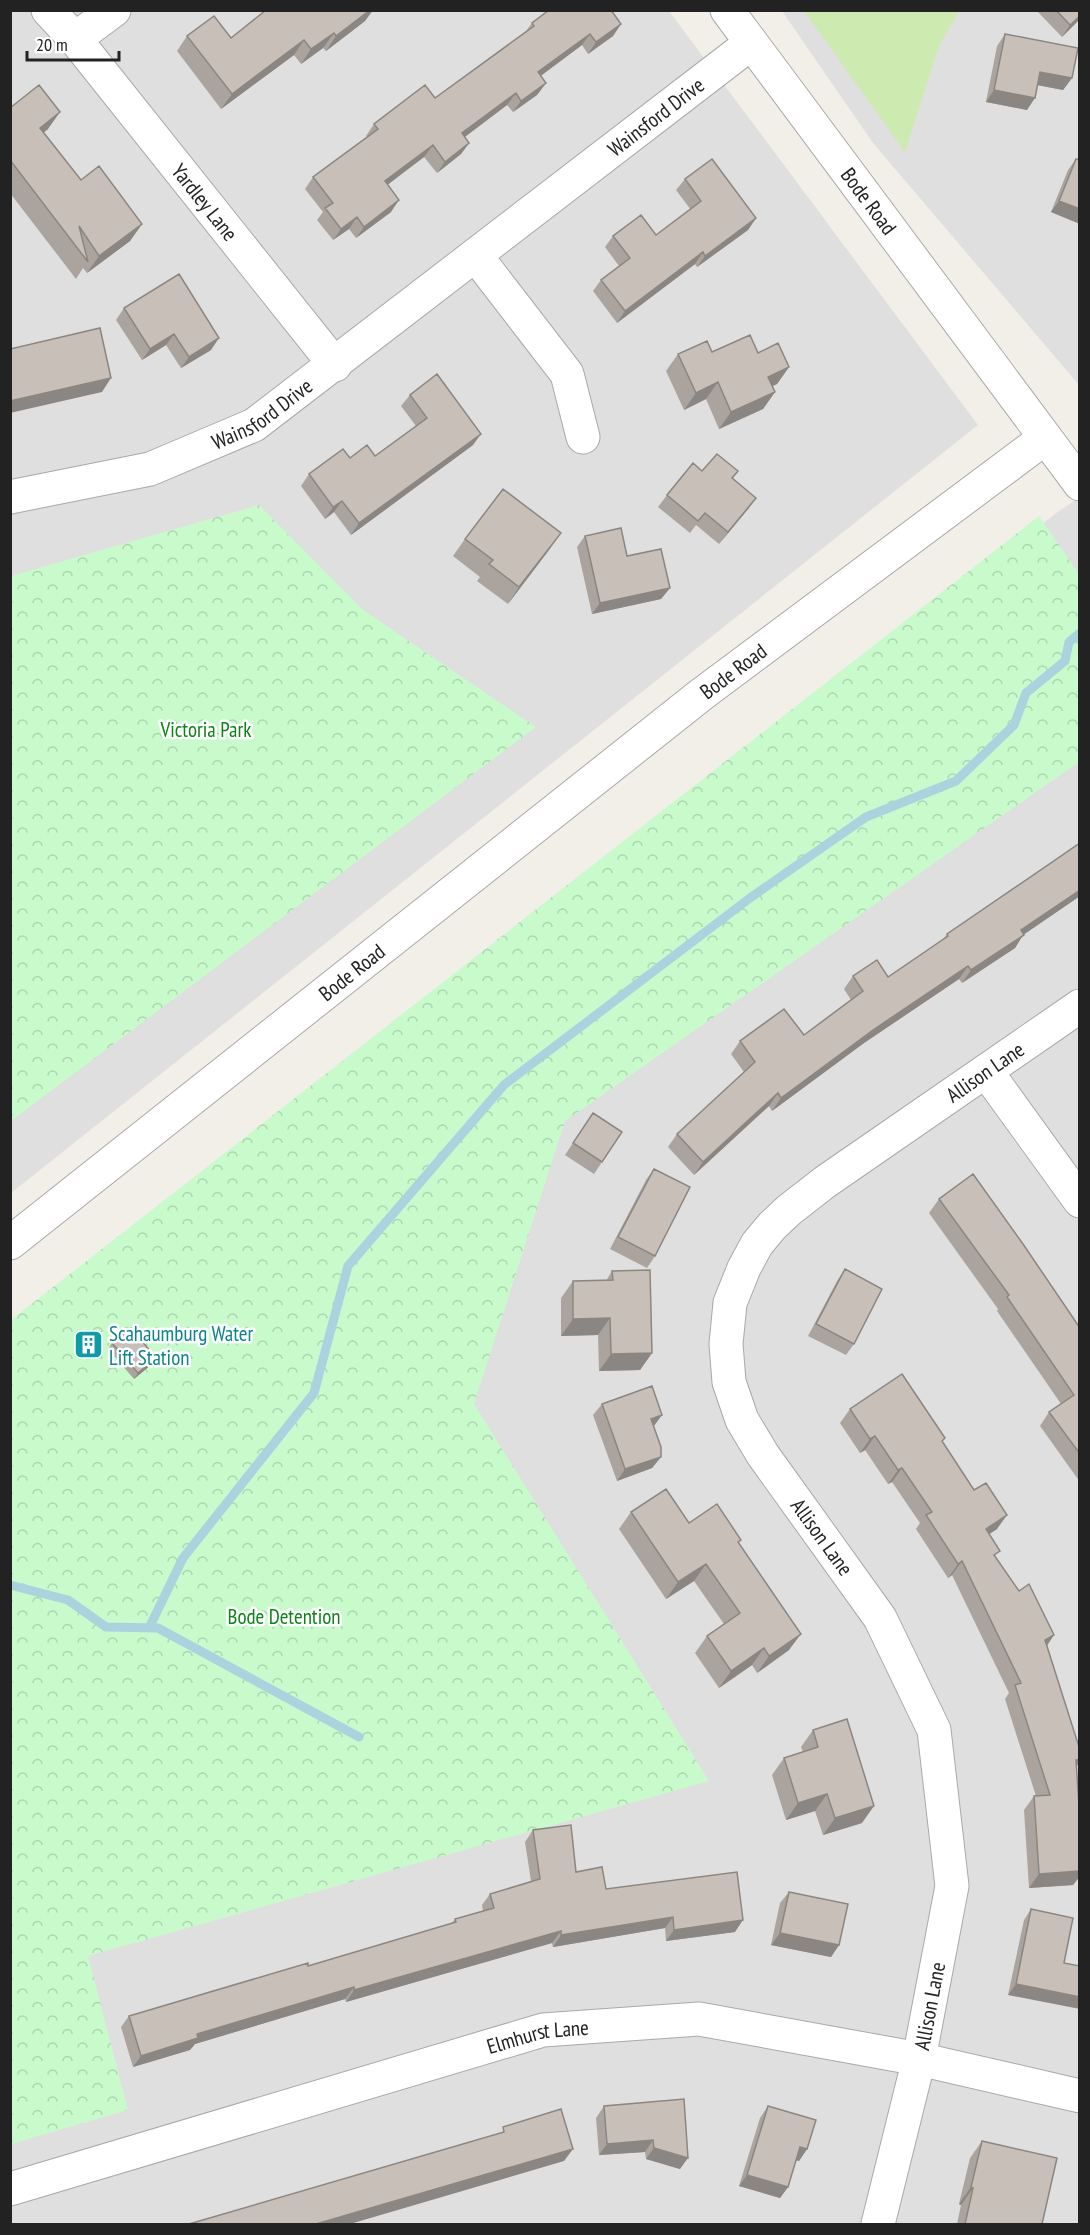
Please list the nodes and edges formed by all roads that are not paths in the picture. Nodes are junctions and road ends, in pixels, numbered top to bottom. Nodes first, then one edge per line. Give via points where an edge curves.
1 (48, 10) edge
2 (114, 10) edge
3 (727, 10) edge
4 (75, 39) junction
5 (750, 44) junction
6 (476, 256) junction
7 (335, 365) junction
8 (583, 437) dead end
9 (1045, 438) junction
10 (1080, 484) edge
11 (10, 497) edge
12 (1080, 1006) edge
13 (986, 1071) junction
14 (1080, 1201) edge
15 (10, 1243) edge
16 (919, 2059) junction
17 (1080, 2096) edge
18 (10, 2189) edge
19 (878, 2224) edge

1 - 4 street, Yardley Lane
2 - 4 street
3 - 5 street, Bode Road
4 - 7 street, Yardley Lane
5 - 6 street, Wainsford Drive
5 - 9 street, Bode Road
6 - 7 street, Wainsford Drive
6 - 8 street via 567,374
7 - 11 street, Wainsford Drive via 254,425 150,469
9 - 10 street
9 - 15 street, Bode Road via 702,694
12 - 13 street, Allison Lane
13 - 14 street
13 - 16 street, Allison Lane via 825,1182 772,1226 744,1268 730,1303 726,1344 729,1382 742,1420 880,1618 934,1730 952,1886
16 - 17 street, Elmhurst Lane
16 - 18 street, Elmhurst Lane via 699,2019 543,2030
16 - 19 street, Allison Lane

